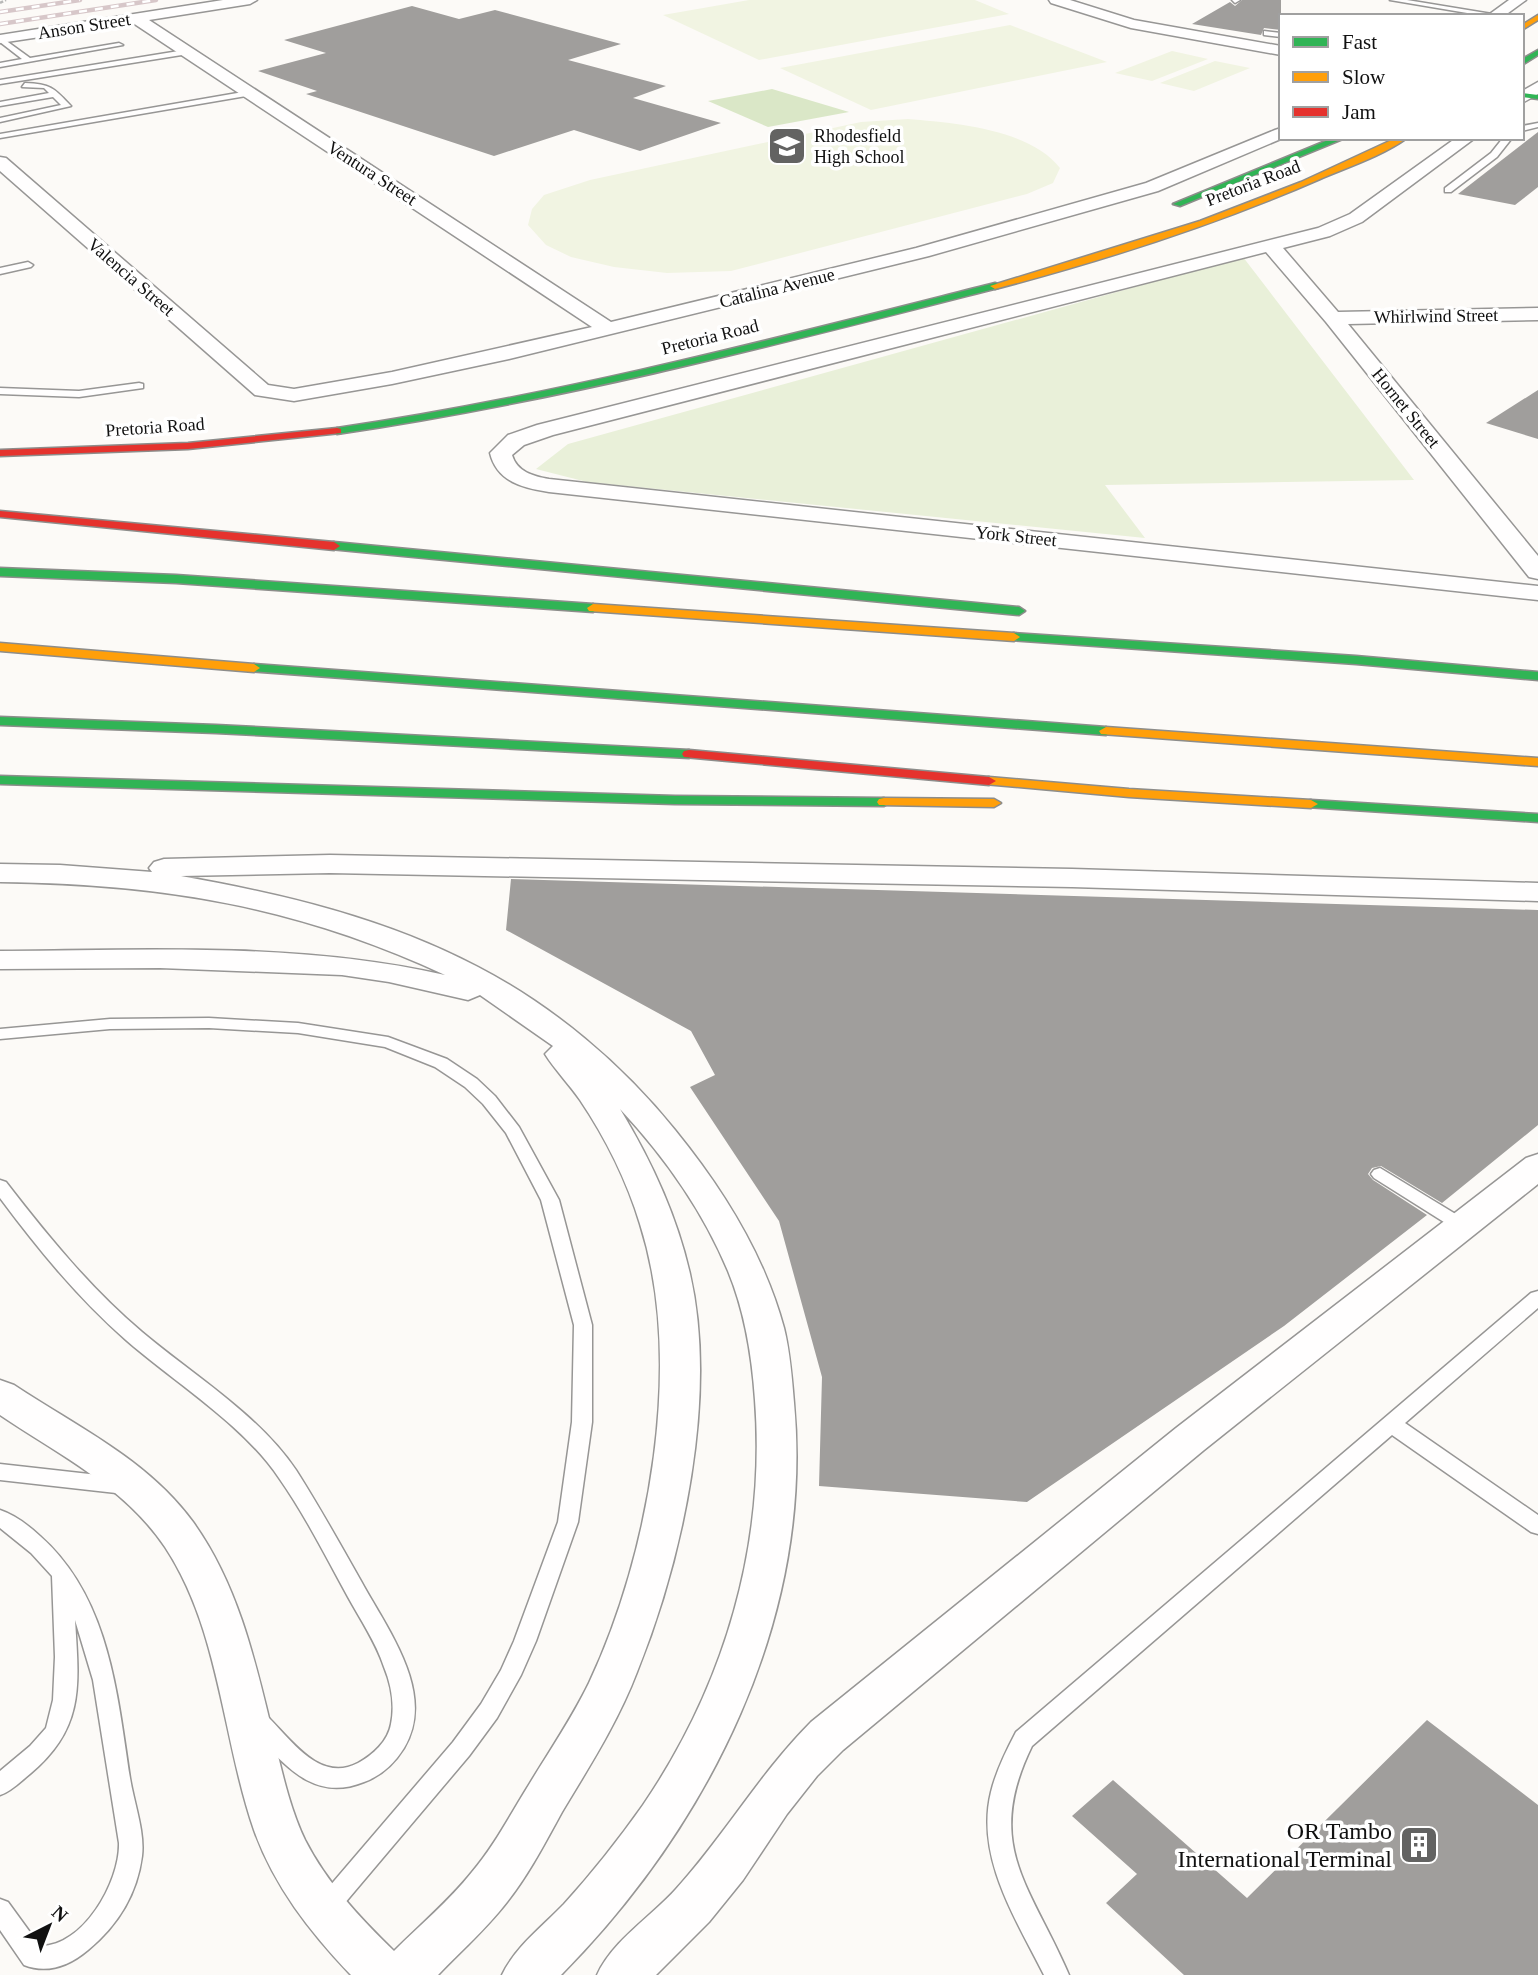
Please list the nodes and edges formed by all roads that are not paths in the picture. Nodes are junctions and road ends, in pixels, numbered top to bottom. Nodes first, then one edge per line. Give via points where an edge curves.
1 (250, 0) edge
2 (1056, 0) edge
3 (1393, 0) edge
4 (1519, 0) edge
5 (1487, 14) edge
6 (1496, 14) edge
7 (136, 18) junction
8 (1267, 33) dead end
9 (1279, 35) edge
10 (1, 39) edge
11 (119, 45) dead end
12 (1279, 51) edge
13 (185, 52) junction
14 (28, 60) junction
15 (0, 65) edge
16 (0, 82) edge
17 (0, 89) edge
18 (249, 93) junction
19 (57, 94) junction
20 (0, 104) edge
21 (0, 120) edge
22 (1279, 134) edge
23 (0, 136) edge
24 (1336, 140) edge
25 (1399, 140) edge
26 (1464, 140) edge
27 (1506, 140) edge
28 (0, 162) edge
29 (1448, 190) dead end
30 (1167, 208) dead end
31 (1271, 246) junction
32 (28, 265) dead end
33 (0, 271) edge
34 (1538, 314) edge
35 (1334, 318) junction
36 (607, 328) junction
37 (139, 386) dead end
38 (0, 391) edge
39 (262, 391) joint
40 (346, 402) dead end
41 (280, 411) dead end
42 (0, 453) edge
43 (0, 514) edge
44 (0, 572) edge
45 (1538, 572) edge
46 (1538, 593) edge
47 (1038, 613) dead end
48 (1181, 632) dead end
49 (0, 647) edge
50 (1356, 660) junction
51 (1538, 676) edge
52 (0, 721) edge
53 (1538, 762) edge
54 (0, 780) edge
55 (1129, 793) junction
56 (1046, 802) dead end
57 (1009, 803) dead end
58 (1538, 818) edge
59 (0, 873) edge
60 (86, 873) junction
61 (1538, 892) edge
62 (0, 960) edge
63 (524, 1010) junction
64 (0, 1034) edge
65 (1538, 1166) edge
66 (1380, 1174) dead end
67 (0, 1186) edge
68 (1461, 1225) junction
69 (1538, 1298) edge
70 (0, 1395) edge
71 (1391, 1424) junction
72 (0, 1472) edge
73 (138, 1487) junction
74 (0, 1518) edge
75 (1538, 1526) edge
76 (61, 1571) junction
77 (246, 1711) junction
78 (0, 1785) edge
79 (0, 1910) edge
80 (323, 1911) junction
81 (384, 1975) edge
82 (404, 1975) edge
83 (527, 1975) edge
84 (622, 1975) edge
85 (1057, 1975) edge

1 - 7 street, Anson Street
2 - 12 street via 1131,24
3 - 5 lane
4 - 6 street
7 - 10 street, Anson Street
7 - 13 street, Ventura Street
8 - 9 lane
10 - 14 lane
11 - 14 lane
13 - 16 lane
13 - 18 street, Ventura Street
14 - 15 lane
17 - 19 lane via 38,85
18 - 23 lane
18 - 36 street, Ventura Street
19 - 20 lane
19 - 21 lane via 67,106
22 - 36 street, Catalina Avenue via 1180,177 1119,197 922,253
24 - 30 main road, Pretoria Road
25 - 42 main road, Pretoria Road via 1291,191 1118,252 596,385 497,406 312,434 143,448
26 - 31 street via 1350,222
27 - 29 lane
28 - 39 street, Valencia Street
31 - 35 street, Hornet Street
31 - 46 street, York Street via 545,429 516,440 501,453 501,461 528,481 556,486
32 - 33 lane
34 - 35 street, Whirlwind Street
35 - 45 street, Hornet Street
36 - 39 street, Catalina Avenue via 392,378 294,395
37 - 38 lane via 79,394
40 - 41 main road
43 - 47 main road
44 - 50 main road via 190,580
48 - 50 main road
49 - 53 main road
50 - 51 main road
52 - 55 main road via 666,752
54 - 57 main road via 675,800
55 - 56 main road
55 - 58 main road
59 - 60 street
60 - 61 street via 275,864 1239,880
60 - 63 street via 204,887 346,924 468,974
62 - 63 street via 160,959 342,966 427,980
63 - 82 street via 596,1098 658,1225 676,1298 677,1427 663,1516 646,1584 614,1675 572,1754 489,1888
63 - 83 street via 575,1046 619,1087 703,1192 744,1264 765,1325 778,1433 779,1486 763,1590 736,1676 710,1733 667,1812 606,1894
64 - 80 lane via 110,1024 209,1023 298,1028 388,1042 442,1063 489,1100 513,1131 550,1200 583,1325 582,1422 568,1522 525,1641 489,1712
65 - 68 street
66 - 68 lane
67 - 77 lane via 66,1272 276,1459 378,1632 399,1677 403,1702 401,1727 390,1749 354,1778 340,1780 319,1776 299,1763
68 - 84 street via 827,1736 800,1762 692,1906
69 - 71 lane
70 - 73 street via 107,1461
71 - 75 lane
71 - 85 lane via 1024,1739 1003,1783 998,1833 1017,1899
72 - 73 lane
73 - 77 street via 179,1535 202,1573 226,1632
74 - 76 lane via 40,1547
76 - 78 lane via 66,1649 61,1719 54,1736
76 - 79 lane via 97,1645 131,1854 107,1918 55,1958 33,1957
77 - 80 street via 279,1833
80 - 81 street

